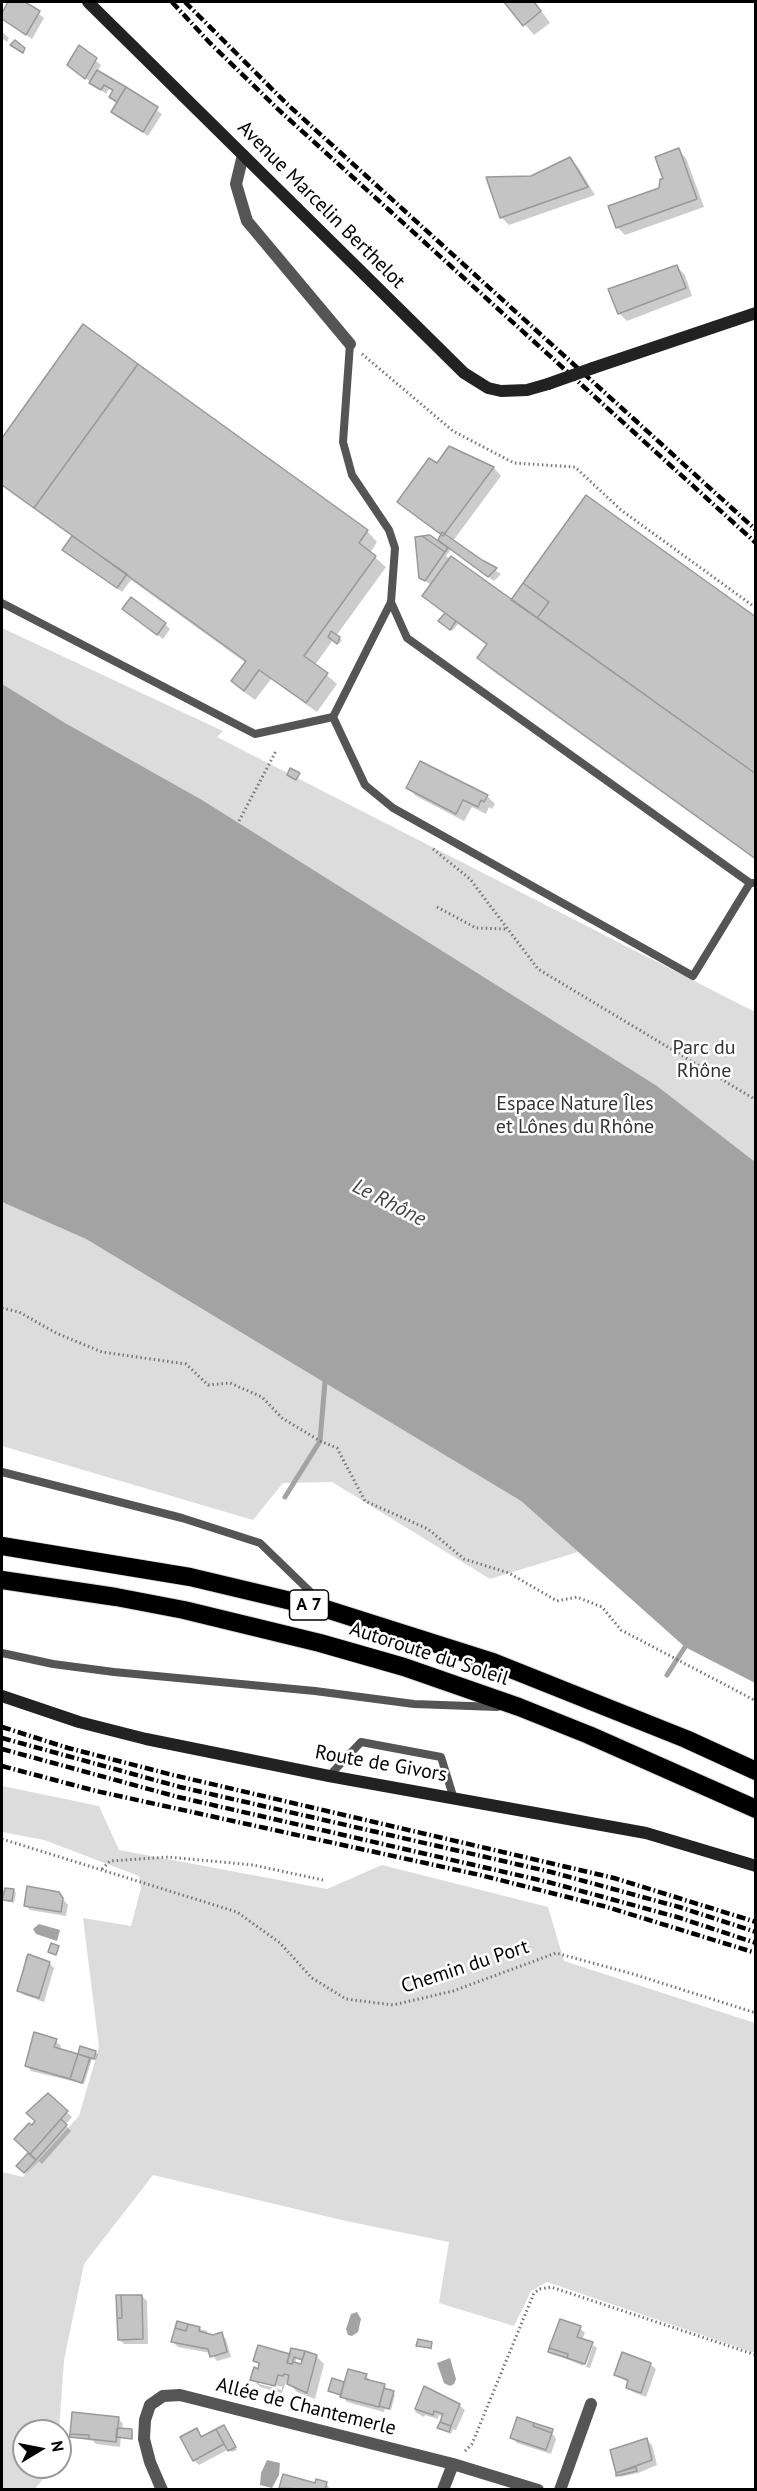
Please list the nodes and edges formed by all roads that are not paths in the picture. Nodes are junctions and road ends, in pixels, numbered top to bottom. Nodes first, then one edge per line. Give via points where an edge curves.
1 (88, 2) edge
2 (243, 155) junction
3 (756, 313) edge
4 (350, 344) joint
5 (391, 602) junction
6 (2, 603) edge
7 (333, 717) junction
8 (753, 883) edge
9 (2, 1472) edge
10 (2, 1546) edge
11 (2, 1580) edge
12 (328, 1610) junction
13 (2, 1653) edge
14 (2, 1696) edge
15 (519, 1707) junction
16 (756, 1771) edge
17 (329, 1776) junction
18 (453, 1796) junction
19 (756, 1809) edge
20 (756, 1866) edge
21 (591, 2404) dead end
22 (453, 2464) junction
23 (162, 2490) edge
24 (443, 2490) edge
25 (538, 2490) edge
26 (560, 2490) edge

1 - 2 street, Avenue Marcelin Berthelot
2 - 3 street, Avenue Marcelin Berthelot, bridge via 471,378 488,388 527,390
2 - 4 street via 236,184 247,221
4 - 5 lane via 343,442 352,475 389,530 395,548
5 - 7 lane
5 - 8 lane via 407,638
6 - 7 lane via 255,734
7 - 8 lane via 365,785 393,808 693,976
9 - 12 lane via 182,1518 260,1543
10 - 12 highway, Autoroute du Soleil / A 7 via 190,1576
11 - 15 highway, Autoroute du Soleil / A 7 via 116,1597 251,1625 404,1667
12 - 16 highway, Autoroute du Soleil / A 7 via 494,1662
13 - 15 lane via 114,1672 414,1704
14 - 17 street, Route de Givors via 146,1739
15 - 19 highway, Autoroute du Soleil / A 7
17 - 18 street, Route de Givors
17 - 18 lane via 361,1742 441,1757
18 - 20 street, Route de Givors via 646,1833
21 - 26 street
22 - 23 street, Allée de Chantemerle via 180,2395 163,2396 150,2405 144,2439
22 - 24 street
22 - 25 street, Allée de Chantemerle

